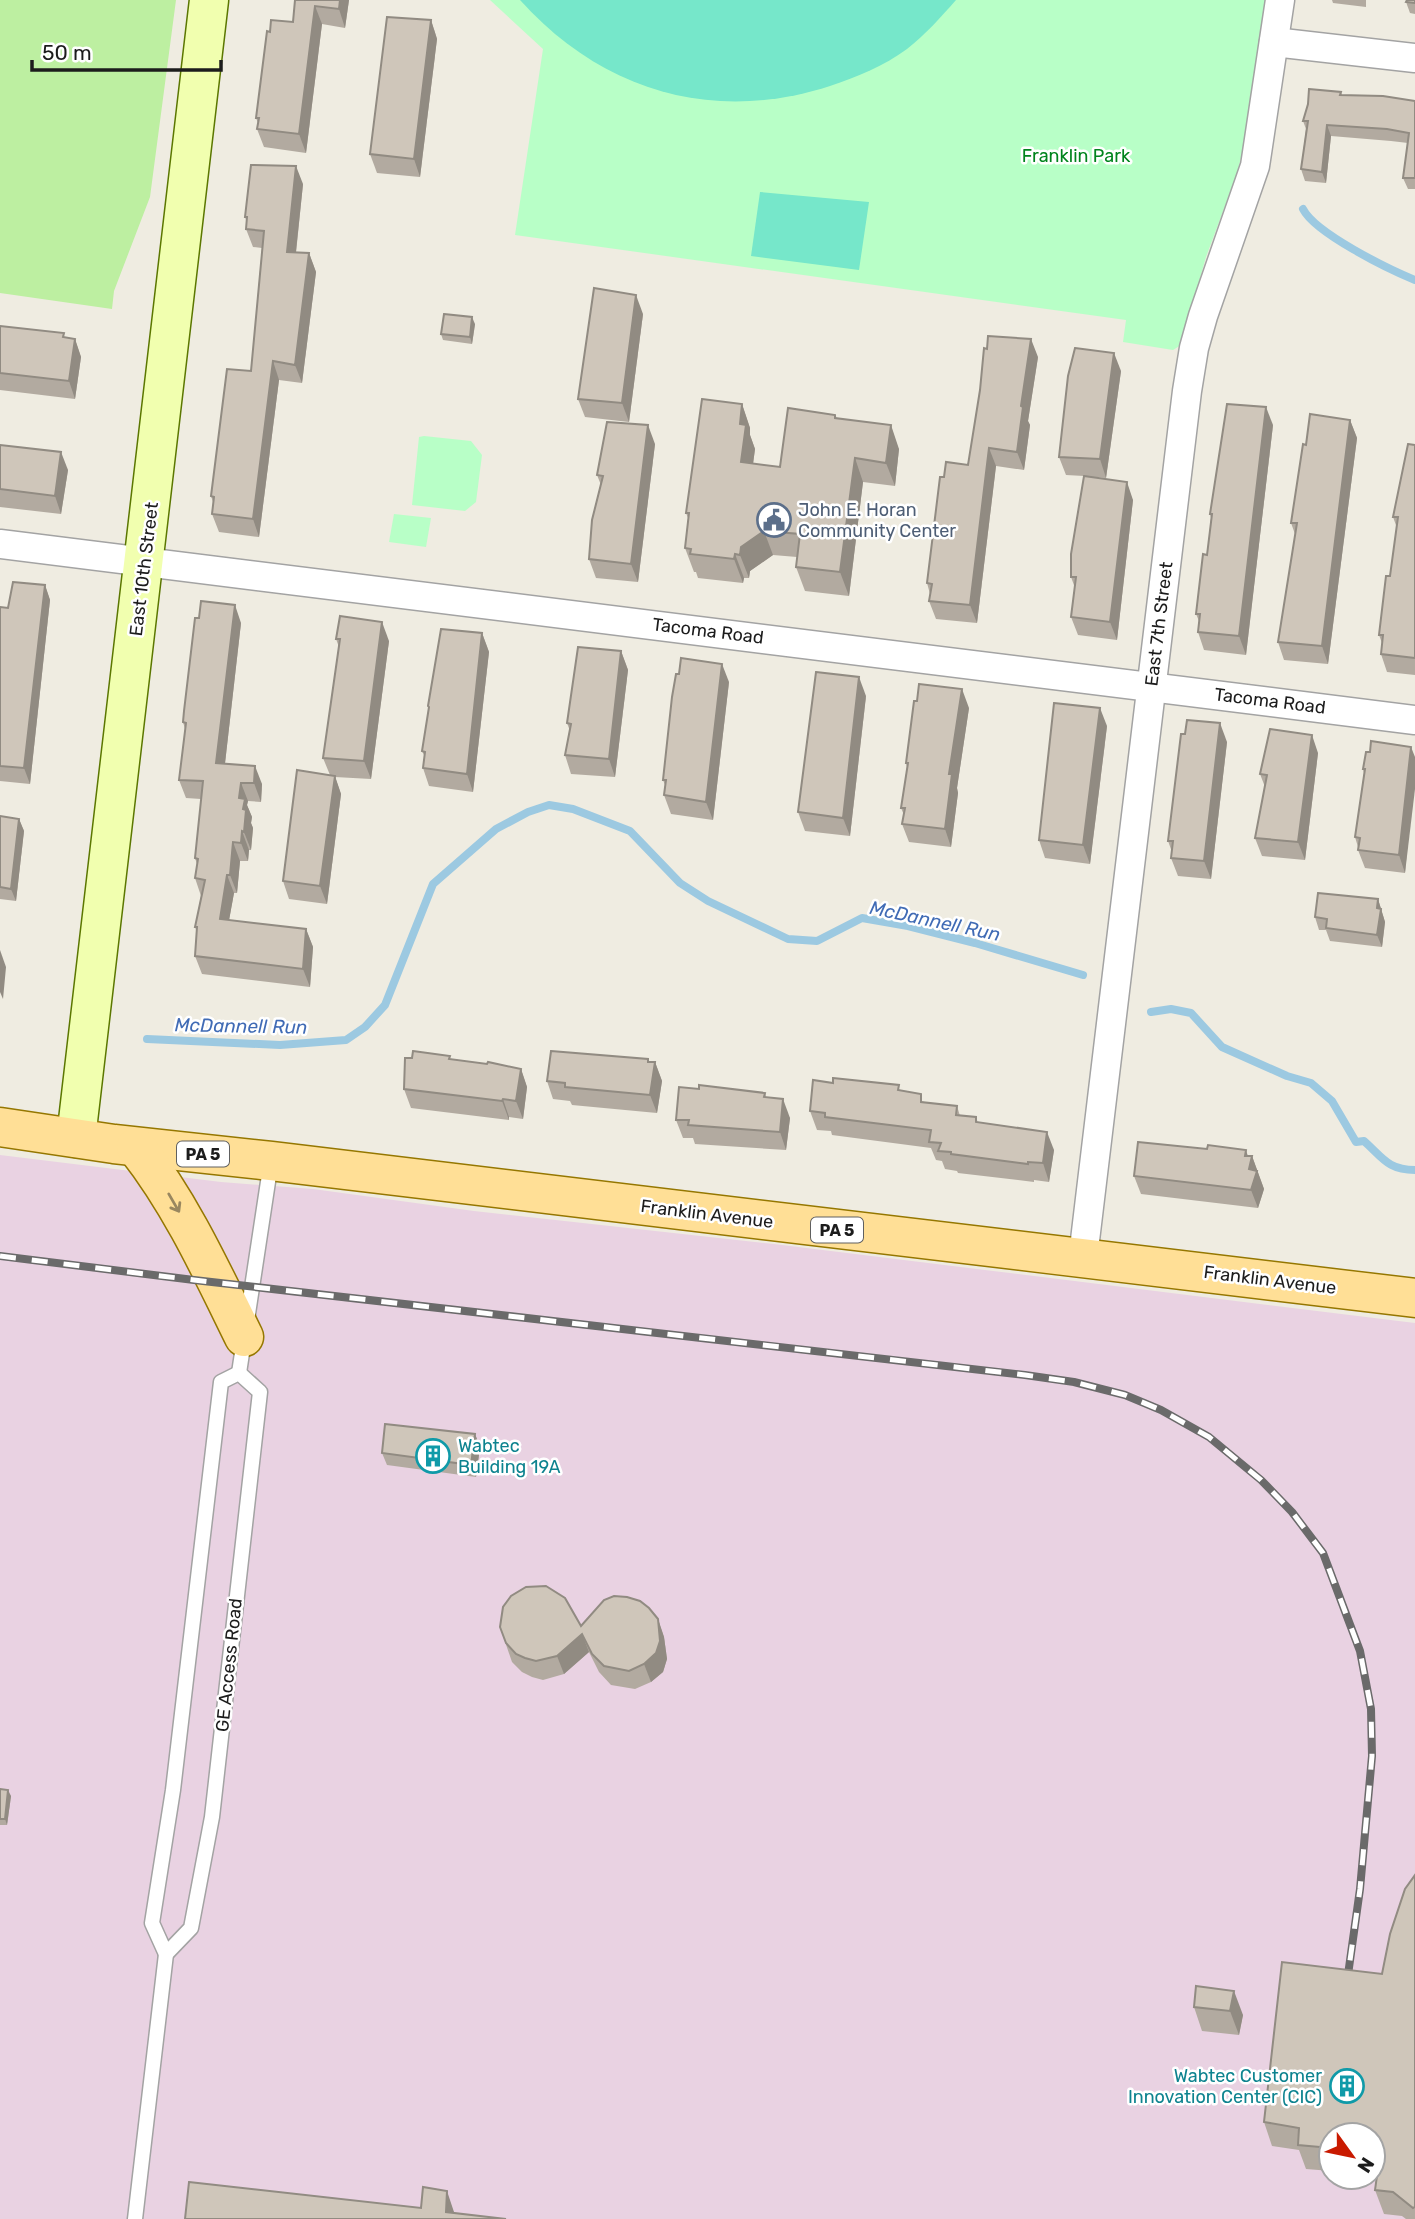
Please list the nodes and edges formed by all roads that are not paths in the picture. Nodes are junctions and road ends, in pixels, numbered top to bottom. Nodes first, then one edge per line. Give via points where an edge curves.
1 (209, 0) edge
2 (1280, 0) edge
3 (1274, 42) junction
4 (1415, 58) edge
5 (0, 544) edge
6 (145, 561) junction
7 (1152, 686) junction
8 (1415, 720) edge
9 (0, 1127) edge
10 (76, 1138) junction
11 (135, 1147) junction
12 (271, 1161) junction
13 (1083, 1257) junction
14 (1415, 1298) edge
15 (242, 1355) junction
16 (166, 1954) junction
17 (135, 2219) edge

1 - 6 street, East 10th Street
2 - 3 street, East 7th Street
3 - 4 street
3 - 7 street, East 7th Street via 1255,166 1194,348
5 - 6 street, Tacoma Road
6 - 7 street, Tacoma Road
6 - 10 street, East 10th Street
7 - 8 street, Tacoma Road
7 - 13 street, East 7th Street
9 - 10 main road, Franklin Avenue / PA 5
10 - 11 main road, Franklin Avenue / PA 5
11 - 12 main road, Franklin Avenue / PA 5
11 -> 15 main road via 179,1211
12 - 13 main road, Franklin Avenue / PA 5
12 - 15 lane
13 - 14 main road, Franklin Avenue / PA 5
15 - 16 lane via 221,1382 173,1790 152,1923
15 - 16 lane, GE Access Road via 260,1392 212,1817 191,1928
16 - 17 lane

